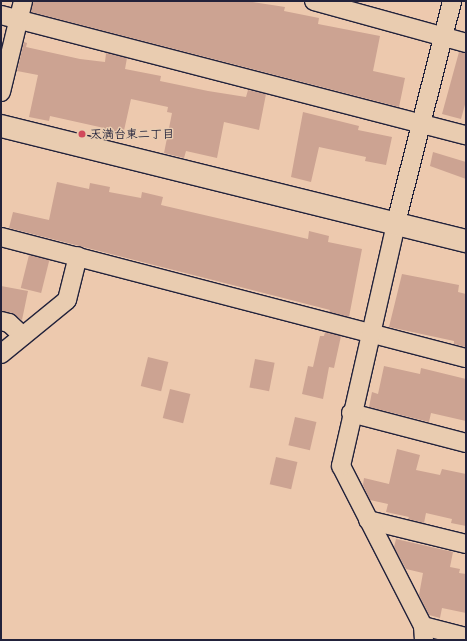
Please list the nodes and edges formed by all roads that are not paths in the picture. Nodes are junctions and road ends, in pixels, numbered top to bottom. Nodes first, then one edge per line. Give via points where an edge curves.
1 (23, 1) edge
2 (314, 1) edge
3 (452, 1) edge
4 (1, 15) edge
5 (19, 20) junction
6 (443, 37) junction
7 (466, 43) edge
8 (1, 92) edge
9 (421, 124) junction
10 (1, 126) edge
11 (466, 135) edge
12 (396, 222) junction
13 (1, 237) edge
14 (466, 241) edge
15 (78, 256) junction
16 (1, 321) edge
17 (370, 334) junction
18 (23, 336) junction
19 (1, 354) edge
20 (466, 358) edge
21 (351, 413) junction
22 (466, 443) edge
23 (368, 520) junction
24 (466, 544) edge
25 (423, 633) edge
26 (466, 637) edge

1 - 5 street
2 - 6 street
3 - 6 street
4 - 5 street
5 - 8 street
5 - 9 street
6 - 7 street
6 - 9 street
9 - 11 street
9 - 12 street
10 - 12 street
12 - 14 street
12 - 17 street
13 - 15 street
15 - 17 street
15 - 18 street via 67,300
16 - 18 street via 9,323
17 - 20 street
17 - 21 street
18 - 19 street
21 - 22 street
21 - 23 street via 341,466
23 - 24 street
23 - 25 street
25 - 26 street

